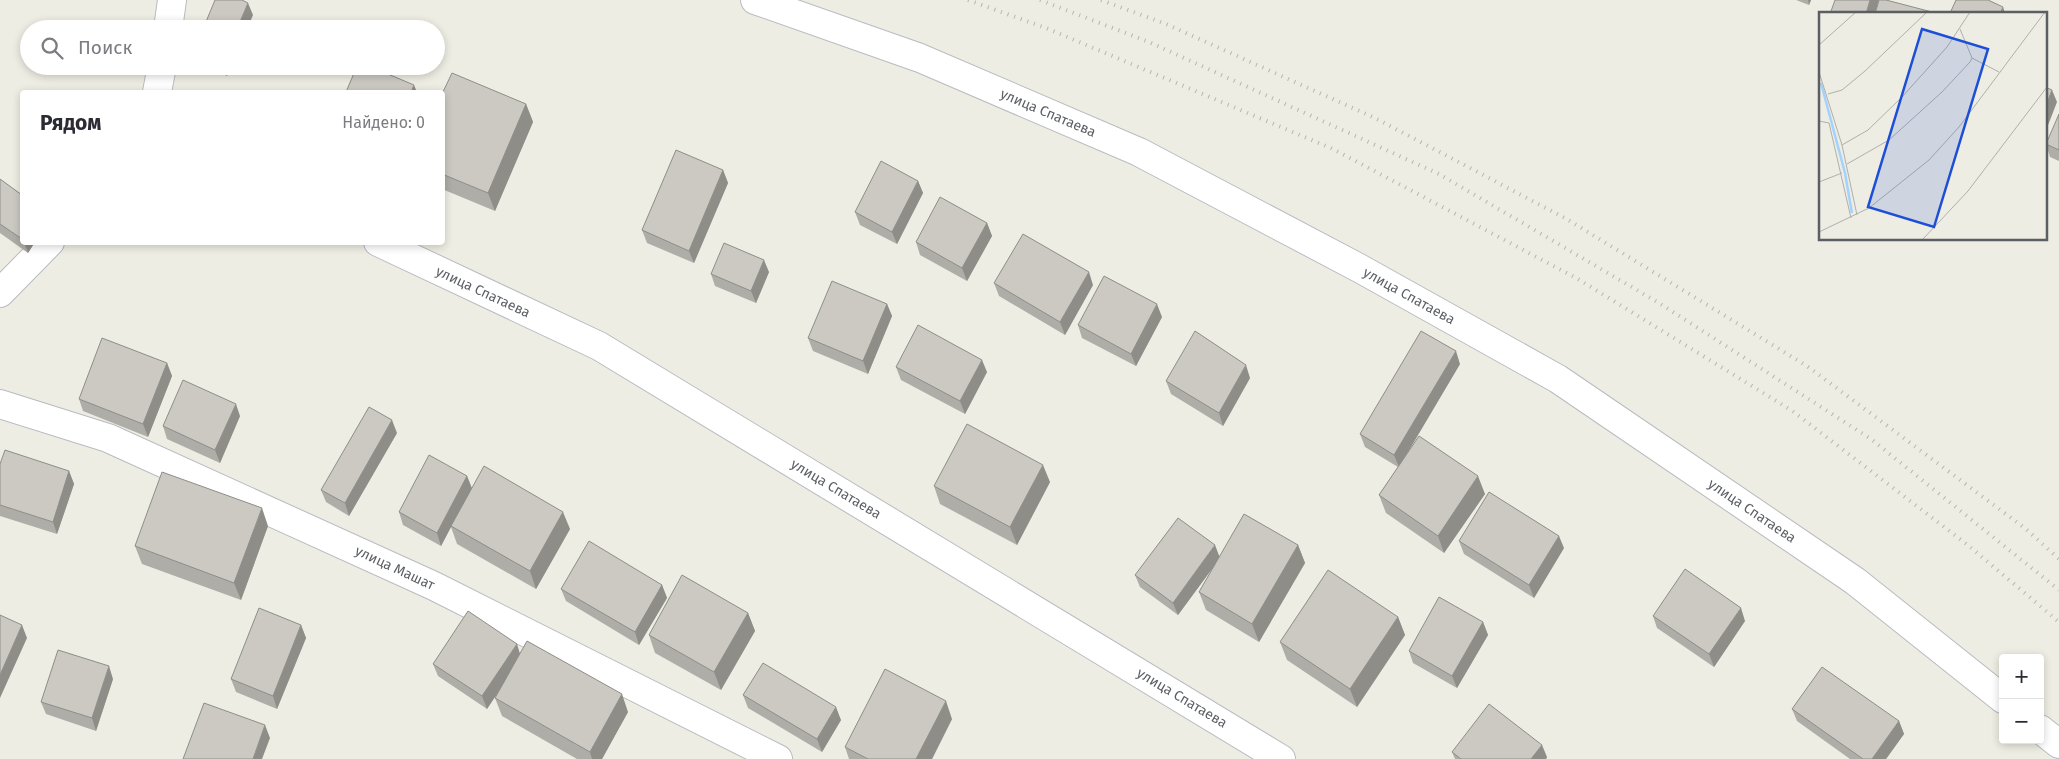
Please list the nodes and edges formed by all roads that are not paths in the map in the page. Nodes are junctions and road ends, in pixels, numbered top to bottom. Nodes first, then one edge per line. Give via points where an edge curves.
1 (172, 0) edge
2 (755, 0) edge
3 (169, 20) edge
4 (160, 75) edge
5 (157, 90) edge
6 (47, 245) edge
7 (384, 245) edge
8 (0, 293) edge
9 (0, 404) edge
10 (1999, 696) edge
11 (2044, 732) edge
12 (2059, 744) edge
13 (778, 759) edge
14 (1281, 759) edge

1 - 3 street
2 - 10 street, улица Спатаева via 920,58 1139,152 1359,268 1549,374 1855,581
4 - 5 street
6 - 8 street
7 - 14 street, улица Спатаева via 599,346
9 - 13 street, улица Машат via 108,438 425,582
11 - 12 street

